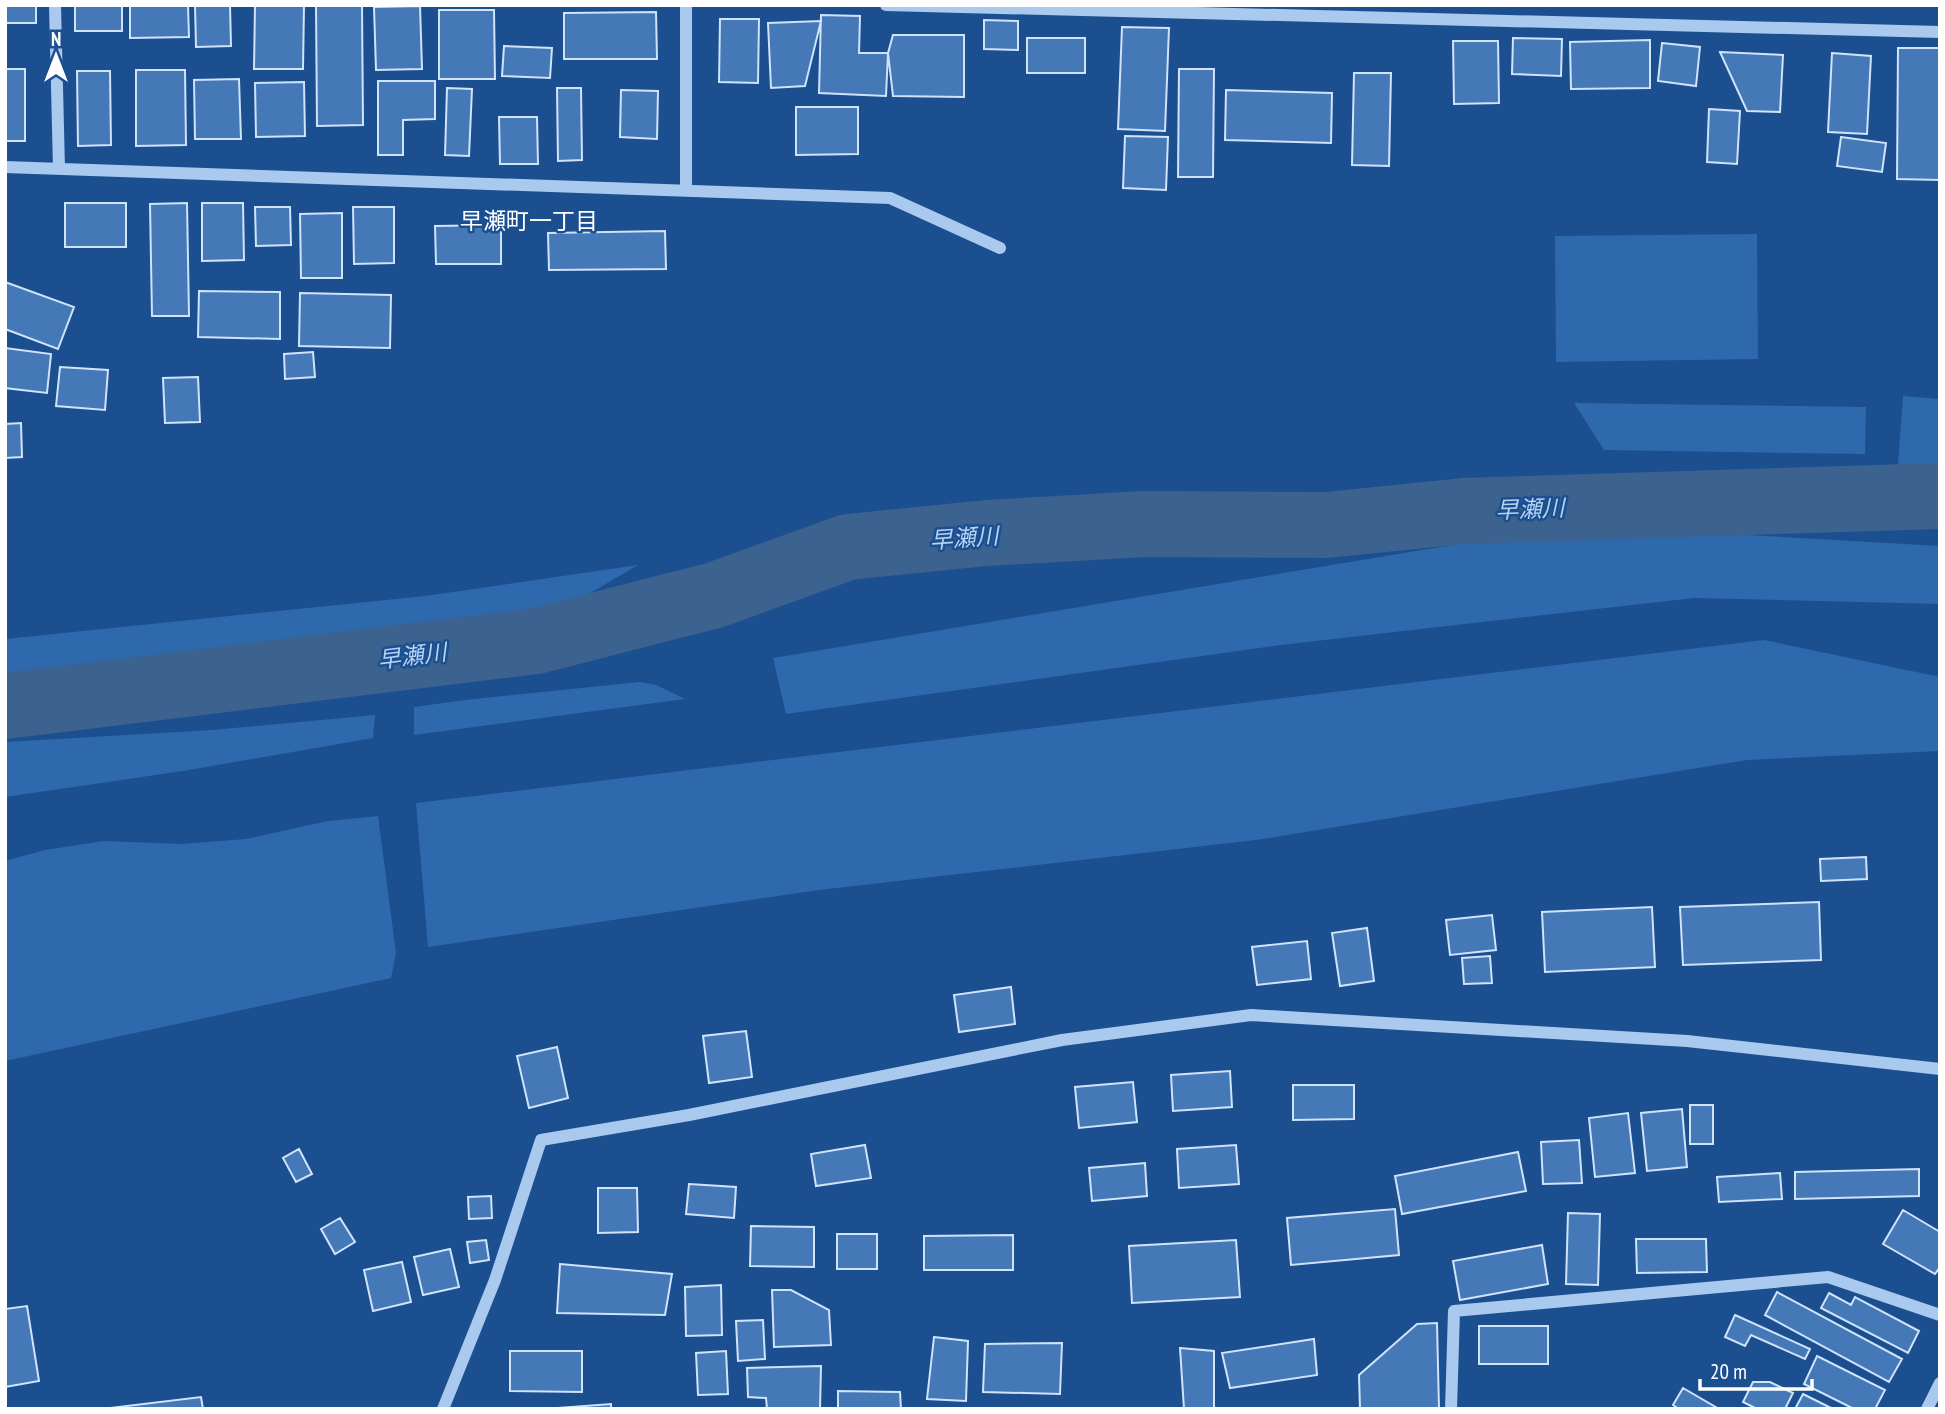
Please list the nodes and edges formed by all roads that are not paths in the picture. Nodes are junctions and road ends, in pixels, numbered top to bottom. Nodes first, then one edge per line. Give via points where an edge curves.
1 (55, 5) edge
2 (685, 5) edge
3 (886, 5) edge
4 (1940, 32) edge
5 (5, 167) edge
6 (59, 169) junction
7 (685, 190) junction
8 (1000, 248) dead end
9 (1940, 1069) edge
10 (1940, 1315) edge
11 (1940, 1383) edge
12 (443, 1409) edge
13 (1451, 1409) edge
14 (1927, 1409) edge

1 - 6 street
2 - 7 street
3 - 4 street
5 - 6 street
6 - 7 street
7 - 8 street via 890,198
9 - 12 street via 1687,1041 1251,1015 1062,1040 541,1140 495,1280
10 - 13 street via 1828,1277 1454,1311
11 - 14 street

